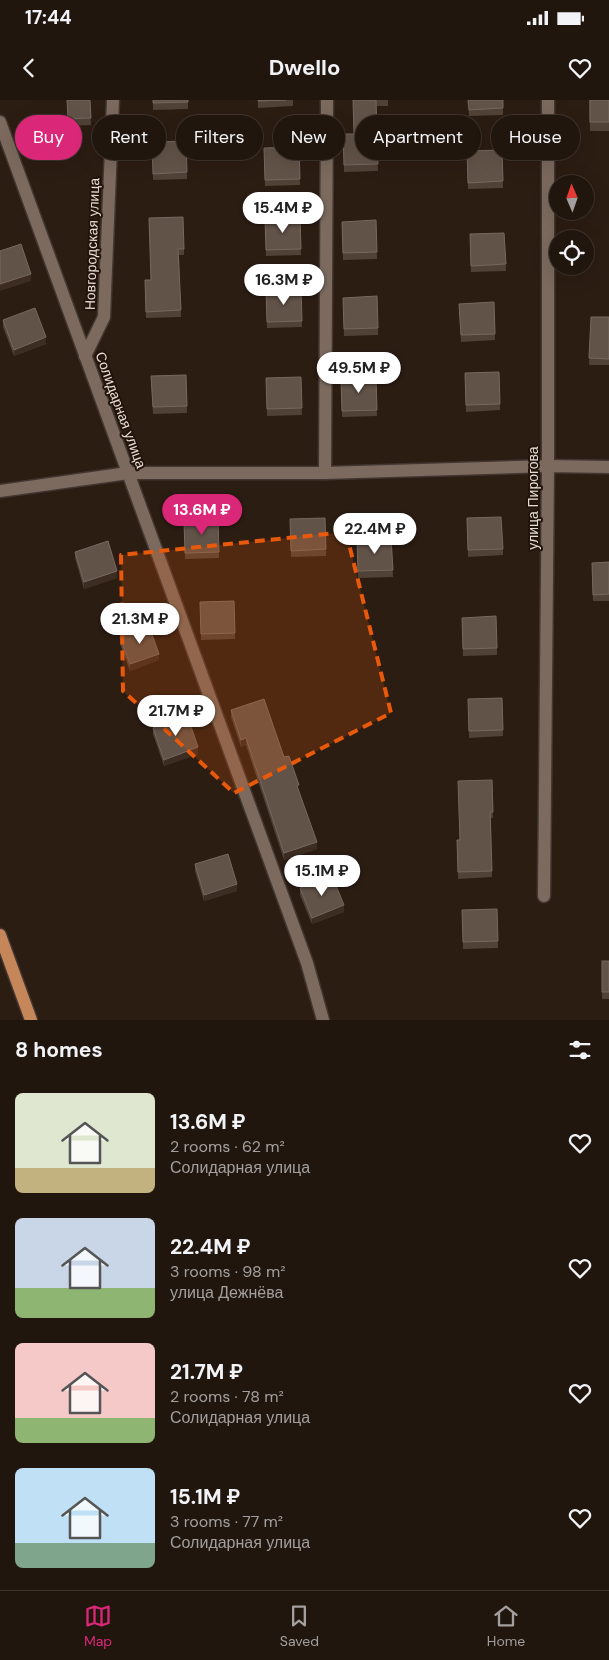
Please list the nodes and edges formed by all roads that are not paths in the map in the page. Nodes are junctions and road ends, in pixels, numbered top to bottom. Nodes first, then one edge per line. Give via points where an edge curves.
1 (113, 100) edge
2 (327, 100) edge
3 (548, 100) edge
4 (0, 122) edge
5 (85, 356) junction
6 (548, 466) junction
7 (609, 467) edge
8 (128, 473) junction
9 (326, 473) junction
10 (0, 491) edge
11 (544, 896) dead end
12 (0, 935) edge
13 (31, 1020) edge
14 (323, 1020) edge

1 - 5 street, Новгородская улица via 104,317
2 - 9 street
3 - 6 street, улица Пирогова
4 - 5 street, Солидарная улица
5 - 8 street, Солидарная улица
6 - 7 street
6 - 9 street
6 - 11 street, улица Пирогова
8 - 9 street
8 - 10 street
8 - 14 street, Солидарная улица via 307,963
12 - 13 main road

